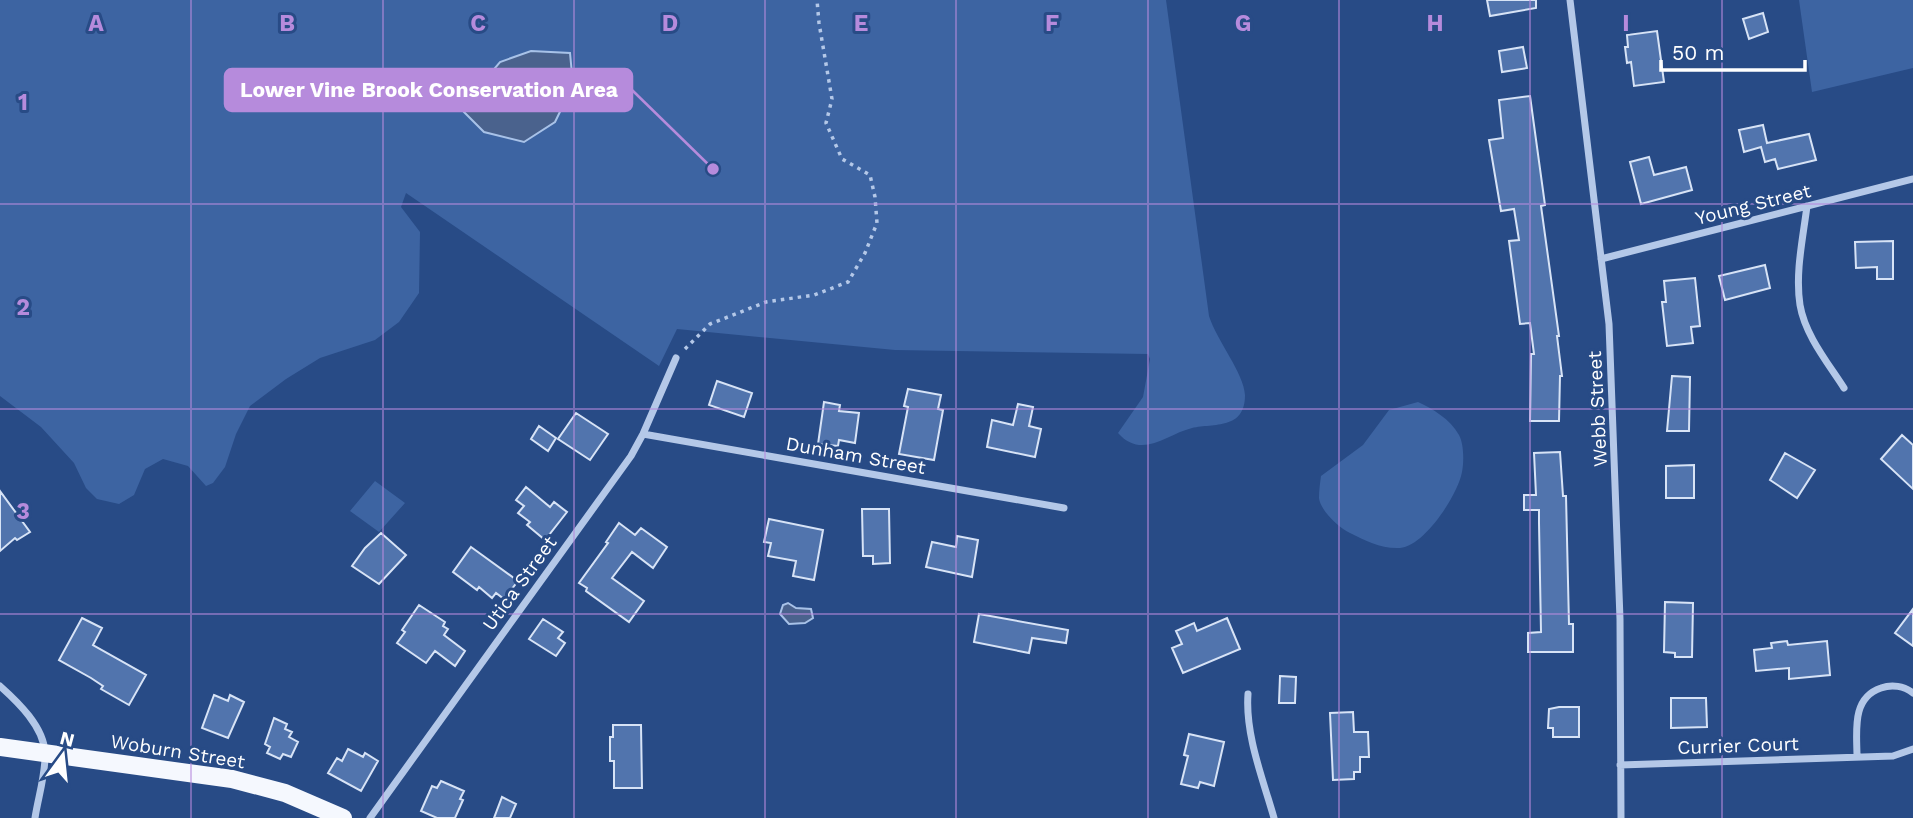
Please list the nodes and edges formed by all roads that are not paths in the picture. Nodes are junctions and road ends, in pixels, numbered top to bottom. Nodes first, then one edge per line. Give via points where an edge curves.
1 (1570, 0) edge
2 (1913, 179) edge
3 (1807, 206) junction
4 (1601, 259) junction
5 (676, 358) road end
6 (1844, 388) dead end
7 (643, 434) junction
8 (1064, 508) dead end
9 (0, 686) edge
10 (1913, 693) edge
11 (1248, 694) dead end
12 (0, 747) edge
13 (1913, 749) edge
14 (45, 753) junction
15 (1857, 757) junction
16 (1620, 765) junction
17 (35, 818) edge
18 (343, 818) edge
19 (370, 818) edge
20 (1274, 818) edge
21 (1620, 818) edge

1 - 4 street, Webb Street
2 - 3 street, Young Street
3 - 4 street, Young Street
3 - 6 street via 1800,307 1810,334
4 - 16 street, Webb Street via 1615,440
5 - 7 street, Utica Street
7 - 8 street, Dunham Street
7 - 19 street, Utica Street
9 - 14 street via 36,727
10 - 15 street via 1886,686 1866,697 1857,718
11 - 20 street via 1251,730
12 - 14 main road, Woburn Street
13 - 15 street, Currier Court via 1893,756
14 - 17 street
14 - 18 main road, Woburn Street via 232,779 285,793
15 - 16 street, Currier Court
16 - 21 street, Webb Street

